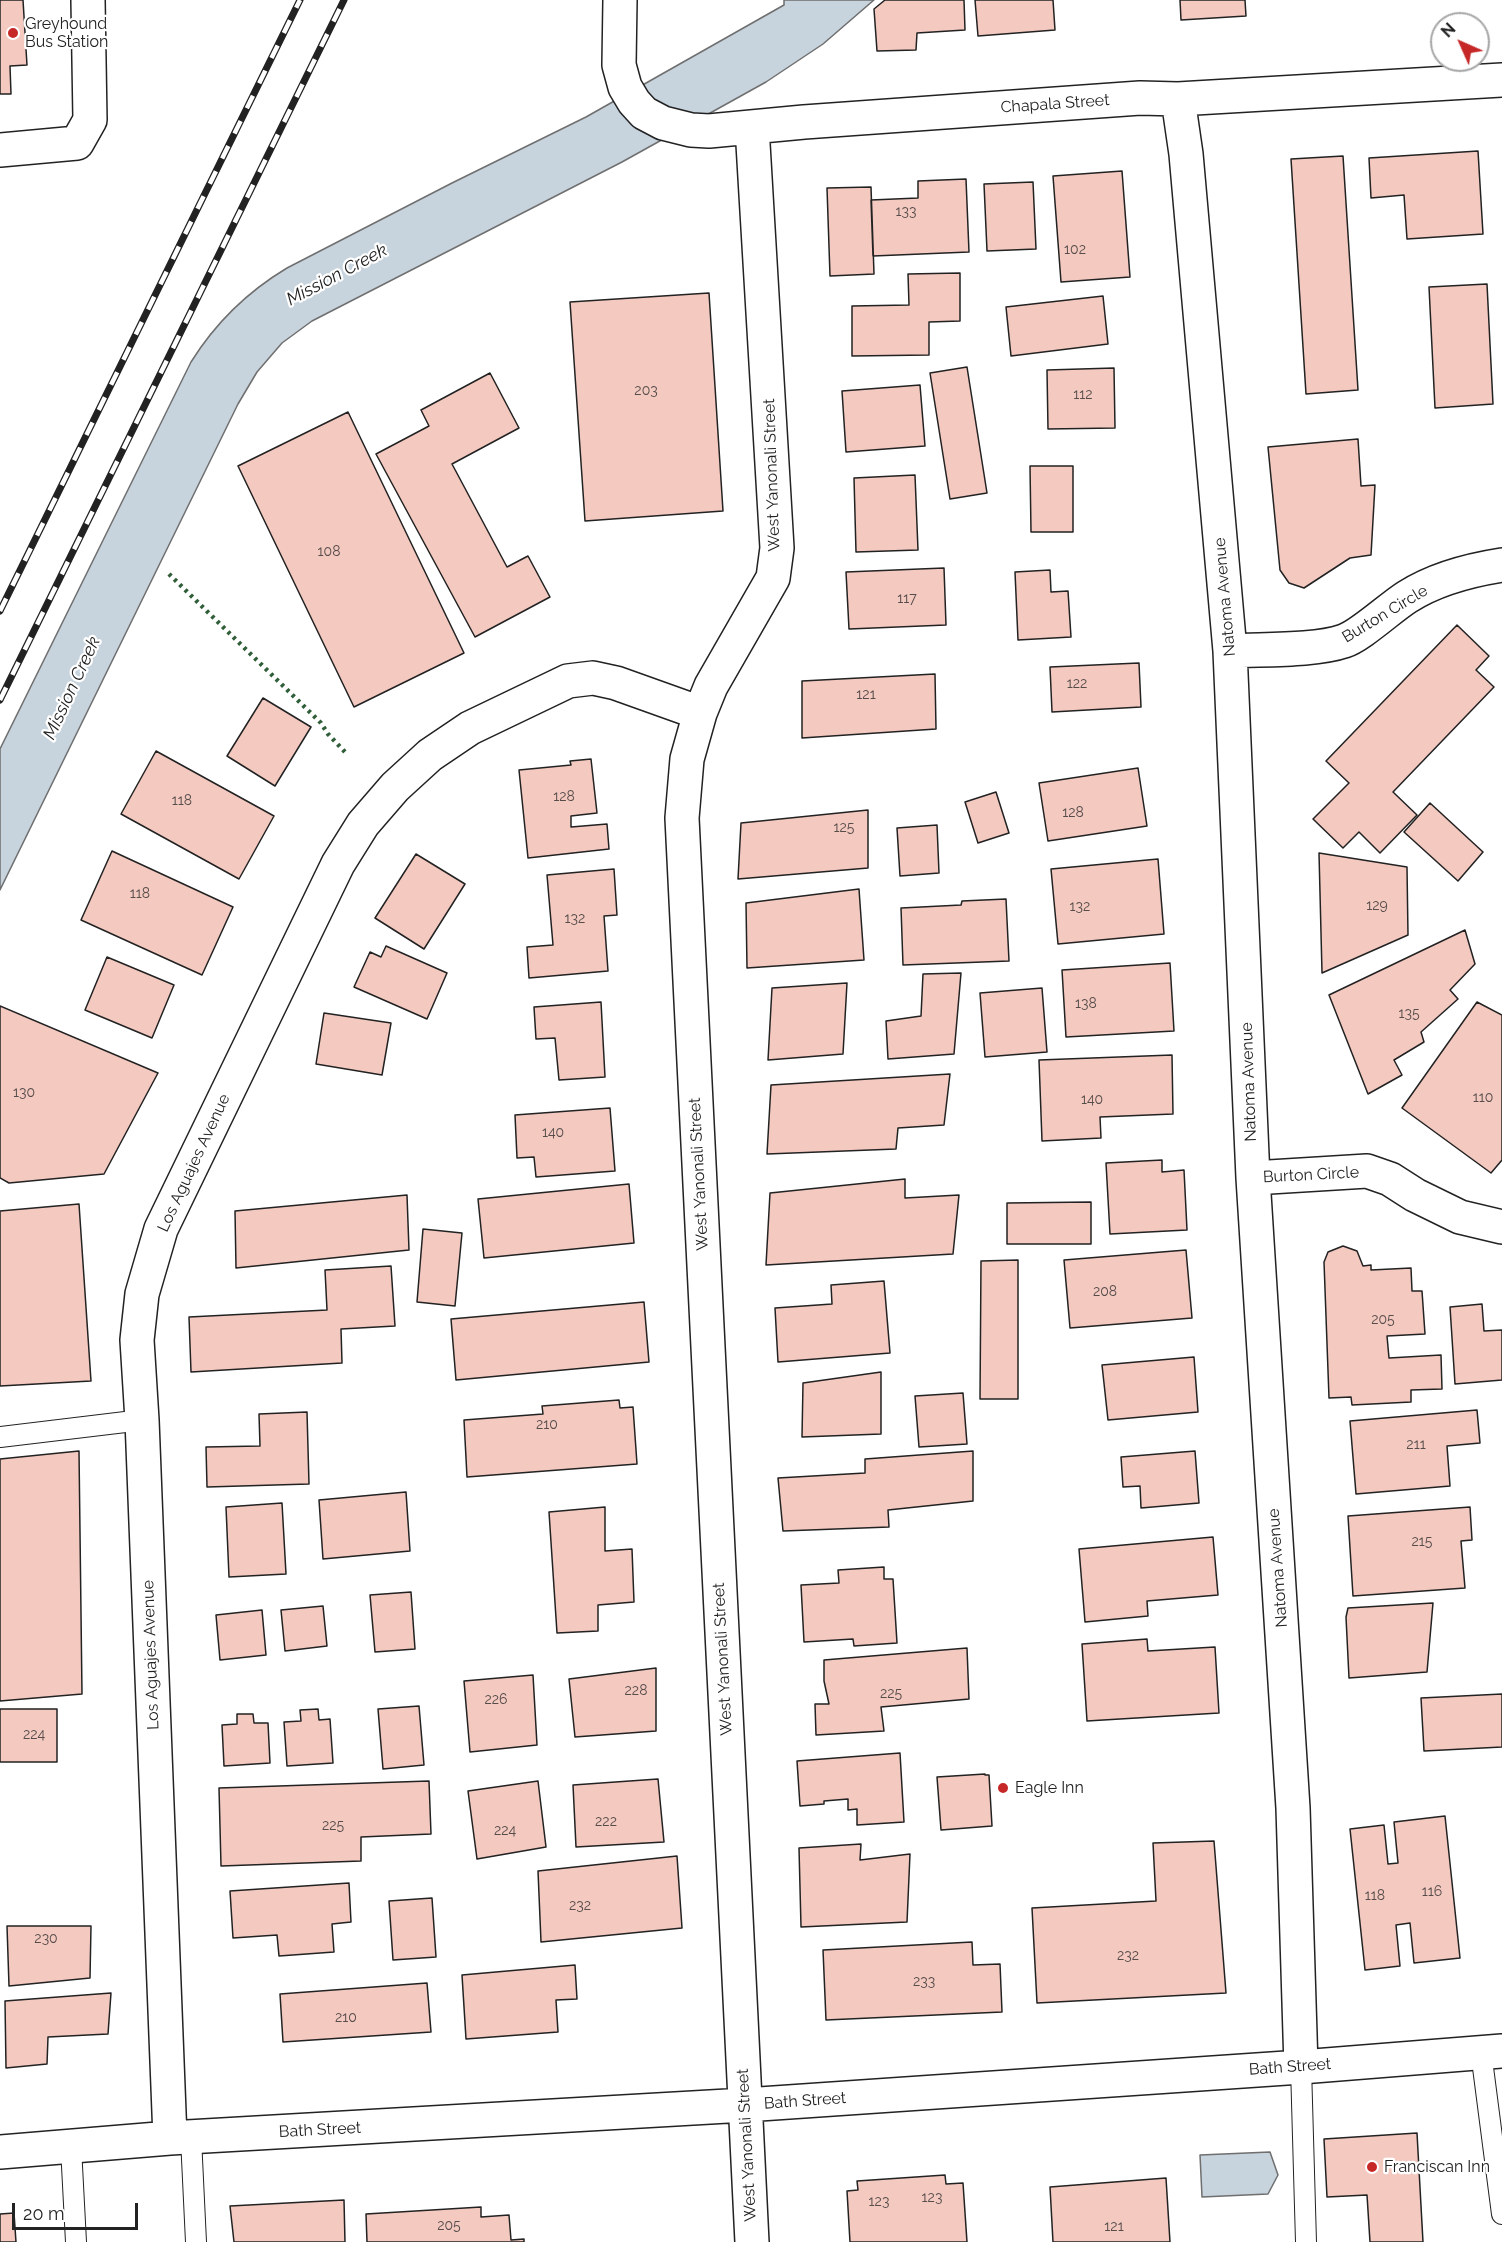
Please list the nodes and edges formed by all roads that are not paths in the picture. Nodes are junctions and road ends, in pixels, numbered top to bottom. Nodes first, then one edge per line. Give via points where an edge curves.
1 (88, 0) edge
2 (620, 0) edge
3 (1502, 80) edge
4 (1178, 99) junction
5 (752, 127) junction
6 (0, 150) edge
7 (1502, 565) edge
8 (1230, 651) junction
9 (700, 713) junction
10 (1253, 1178) junction
11 (1502, 1227) edge
12 (142, 1420) junction
13 (0, 1437) edge
14 (1492, 2051) edge
15 (1300, 2067) junction
16 (744, 2105) junction
17 (180, 2138) junction
18 (71, 2147) junction
19 (0, 2152) edge
20 (1502, 2214) edge
21 (76, 2242) edge
22 (196, 2242) edge
23 (752, 2242) edge
24 (1306, 2242) edge

1 - 6 street via 90,120 77,143
2 - 5 street, Chapala Street via 619,65 625,87 639,108 677,127 709,131
3 - 4 street, Chapala Street
4 - 5 street, Chapala Street via 1140,98
4 - 8 street, Natoma Avenue
5 - 9 street, West Yanonali Street via 777,548 773,578 711,686
7 - 8 street, Burton Circle via 1452,576 1409,596 1346,641
8 - 10 street, Natoma Avenue
9 - 12 street, Los Aguajes Avenue via 616,683 593,678 568,681 470,728 430,755 363,824 338,864 160,1229 142,1294 137,1340
9 - 16 street, West Yanonali Street via 687,759 682,818
10 - 11 street, Burton Circle via 1368,1172 1390,1179 1460,1216
10 - 15 street, Natoma Avenue via 1293,1808
12 - 13 lane
12 - 17 street, Los Aguajes Avenue
14 - 15 street, Bath Street
14 - 20 lane
15 - 16 street, Bath Street
15 - 24 lane
16 - 17 street, Bath Street
16 - 23 street, West Yanonali Street
17 - 18 street, Bath Street
17 - 22 lane
18 - 19 street, Bath Street
18 - 21 lane

